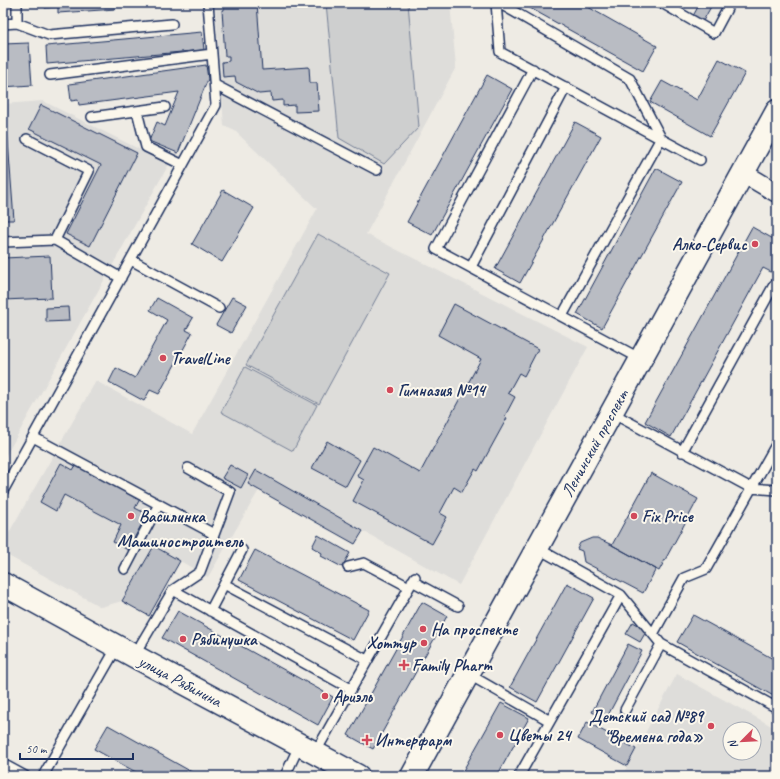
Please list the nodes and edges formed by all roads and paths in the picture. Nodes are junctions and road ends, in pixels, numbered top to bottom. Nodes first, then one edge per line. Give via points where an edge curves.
1 (17, 3) edge
2 (208, 3) edge
3 (497, 3) edge
4 (662, 3) edge
5 (730, 3) edge
6 (17, 23) junction
7 (3, 24) edge
8 (172, 24) dead end
9 (212, 54) junction
10 (533, 69) junction
11 (50, 76) dead end
12 (215, 85) junction
13 (566, 87) junction
14 (165, 106) dead end
15 (138, 110) junction
16 (777, 111) edge
17 (92, 117) dead end
18 (660, 138) junction
19 (27, 139) dead end
20 (700, 160) dead end
21 (183, 165) junction
22 (377, 170) dead end
23 (743, 173) junction
24 (777, 193) edge
25 (55, 240) junction
26 (3, 242) edge
27 (131, 260) junction
28 (471, 267) junction
29 (121, 278) junction
30 (777, 287) edge
31 (218, 308) dead end
32 (562, 316) junction
33 (641, 359) junction
34 (612, 413) junction
35 (33, 437) junction
36 (777, 443) edge
37 (682, 452) junction
38 (188, 468) dead end
39 (751, 488) junction
40 (777, 490) edge
41 (3, 491) edge
42 (159, 504) junction
43 (214, 534) junction
44 (537, 548) junction
45 (242, 550) dead end
46 (348, 567) dead end
47 (125, 569) dead end
48 (412, 582) junction
49 (3, 584) edge
50 (224, 584) junction
51 (173, 590) junction
52 (622, 595) junction
53 (458, 606) dead end
54 (210, 611) junction
55 (653, 634) junction
56 (661, 644) junction
57 (125, 651) junction
58 (367, 660) junction
59 (468, 674) junction
60 (351, 688) junction
61 (777, 708) edge
62 (625, 710) dead end
63 (550, 720) junction
64 (308, 748) junction
65 (3, 764) edge
66 (25, 776) edge
67 (43, 776) edge
68 (285, 776) edge
69 (358, 776) edge
70 (412, 776) edge
71 (519, 776) edge

1 - 6 lane
2 - 9 lane
3 - 10 lane via 500,52
3 - 18 lane via 630,79
4 - 5 lane via 714,33
6 - 7 lane
6 - 8 lane via 49,36
9 - 11 lane
9 - 12 lane
10 - 13 lane
10 - 28 lane via 436,249
12 - 21 lane via 216,106
12 - 22 lane
13 - 18 lane
13 - 28 lane
14 - 15 lane
15 - 17 lane
15 - 21 lane via 146,147
16 - 23 main road, Ленинский проспект
18 - 20 lane
18 - 32 lane
19 - 25 lane via 89,171
21 - 27 lane
23 - 24 street
23 - 33 main road, Ленинский проспект
25 - 26 lane
25 - 29 lane
27 - 29 lane
27 - 31 lane
28 - 32 lane
29 - 35 lane
30 - 37 lane via 774,286
32 - 33 lane
33 - 34 main road, Ленинский проспект
34 - 37 lane
34 - 44 main road, Ленинский проспект
35 - 41 lane
35 - 42 lane
36 - 39 lane
37 - 39 lane
38 - 43 lane via 230,492
39 - 40 lane
39 - 55 lane via 706,569 684,578
42 - 43 lane
42 - 47 lane
43 - 51 lane via 200,572
44 - 52 lane
44 - 59 main road, Ленинский проспект
45 - 50 lane
46 - 48 lane via 364,563
48 - 53 lane
48 - 58 lane
49 - 57 main road, улица Рябинина
50 - 54 lane
50 - 58 lane
51 - 54 lane
51 - 57 lane
52 - 55 lane
52 - 63 lane
54 - 60 lane
55 - 56 lane
56 - 61 lane
56 - 62 lane
57 - 64 main road, улица Рябинина
57 - 67 lane
58 - 60 lane
59 - 63 lane
59 - 70 main road, Ленинский проспект
60 - 64 lane
63 - 71 lane
64 - 68 lane
64 - 69 main road, улица Рябинина
65 - 66 lane

